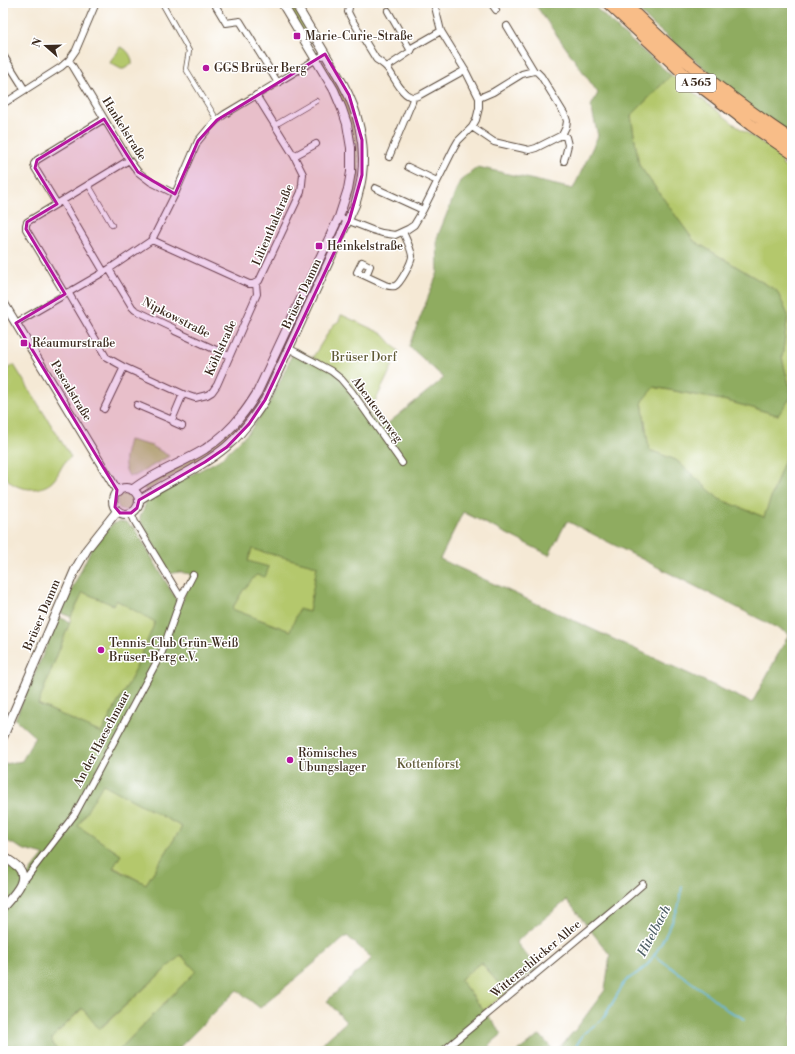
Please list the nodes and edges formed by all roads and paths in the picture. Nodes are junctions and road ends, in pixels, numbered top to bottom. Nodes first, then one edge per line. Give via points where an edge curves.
1 (96, 3) edge
2 (162, 3) edge
3 (214, 3) edge
4 (282, 3) edge
5 (295, 3) edge
6 (350, 3) edge
7 (434, 3) edge
8 (491, 3) edge
9 (608, 3) edge
10 (624, 3) edge
11 (496, 10) dead end
12 (388, 11) dead end
13 (507, 26) dead end
14 (442, 31) junction
15 (411, 51) junction
16 (325, 54) junction
17 (3, 55) edge
18 (69, 60) junction
19 (315, 60) junction
20 (387, 67) junction
21 (464, 70) junction
22 (534, 71) junction
23 (278, 83) junction
24 (25, 90) junction
25 (256, 95) junction
26 (413, 98) junction
27 (479, 98) junction
28 (316, 101) dead end
29 (3, 104) edge
30 (104, 118) junction
31 (216, 120) junction
32 (275, 125) junction
33 (472, 126) junction
34 (562, 134) junction
35 (792, 140) edge
36 (316, 144) dead end
37 (792, 153) edge
38 (294, 156) junction
39 (389, 157) dead end
40 (129, 160) junction
41 (564, 161) dead end
42 (408, 167) dead end
43 (437, 181) junction
44 (88, 184) junction
45 (375, 188) dead end
46 (175, 194) junction
47 (60, 202) junction
48 (423, 210) junction
49 (339, 217) junction
50 (349, 221) junction
51 (112, 225) dead end
52 (403, 232) junction
53 (152, 240) junction
54 (107, 270) junction
55 (366, 276) dead end
56 (256, 283) junction
57 (66, 293) junction
58 (3, 302) edge
59 (16, 323) junction
60 (290, 349) junction
61 (229, 356) junction
62 (124, 367) junction
63 (183, 394) junction
64 (138, 405) dead end
65 (104, 409) dead end
66 (172, 420) junction
67 (182, 426) dead end
68 (402, 463) dead end
69 (132, 490) junction
70 (118, 492) junction
71 (139, 500) junction
72 (117, 511) junction
73 (131, 514) junction
74 (193, 575) dead end
75 (181, 598) junction
76 (3, 737) edge
77 (3, 856) edge
78 (23, 879) junction
79 (643, 884) dead end
80 (3, 907) edge
81 (443, 1051) edge

1 - 18 street
2 - 31 street via 189,51 186,69
3 - 23 street via 226,23 240,21
4 - 19 street, Brüser Damm
5 - 16 street, Brüser Damm
6 - 20 street via 348,12 351,18 376,59
7 - 14 street
8 - 11 street
9 - 37 highway, A 565 via 683,73
10 - 35 highway, A 565 via 700,72
12 - 15 street
13 - 22 street
14 - 15 street
14 - 21 street
15 - 20 street
16 - 19 street
16 - 50 street, Brüser Damm via 349,95 362,140 362,175
17 - 24 street
18 - 24 street
18 - 30 street, Hankelstraße
19 - 23 street
19 - 49 street, Brüser Damm via 339,101 350,140 351,172
20 - 26 street via 403,93
21 - 26 street
21 - 27 street
22 - 27 street via 522,74
22 - 34 street via 541,76 565,115 567,121
23 - 25 street
24 - 29 street
25 - 31 street
25 - 32 street, Lilienthalstraße
26 - 39 street
27 - 33 street via 480,108
28 - 32 street
30 - 40 street, Hankelstraße
30 - 47 street via 34,164
31 - 46 street via 198,140
32 - 38 street, Lilienthalstraße
33 - 34 street via 494,142 529,150
33 - 43 street via 458,140
34 - 41 street via 566,137 568,145
36 - 38 street
38 - 56 street, Lilienthalstraße via 302,174 300,192 262,278
40 - 44 street
40 - 46 street, Hankelstraße via 138,172 151,182
42 - 43 street
43 - 48 street
44 - 47 street
44 - 51 street
45 - 48 street
46 - 53 street
47 - 54 street
47 - 57 street via 27,222 26,229
48 - 52 street via 414,225
49 - 50 street
49 - 69 street, Brüser Damm via 256,393 241,417 205,449 156,473
50 - 52 street via 382,233 395,235
50 - 60 street, Brüser Damm
52 - 55 street via 412,256 399,283 396,286 389,286
53 - 54 street
53 - 56 street, Lilienthalstraße via 249,284
54 - 57 street
54 - 61 street, Nipkowstraße via 135,310
56 - 61 street, Köhlstraße via 257,294
57 - 59 street
57 - 62 street, Köhlstraße via 106,358
58 - 59 street, Pascalstraße
59 - 70 street, Pascalstraße
60 - 68 street, Abenteuerweg via 341,379
60 - 71 street, Brüser Damm via 265,400 244,430 205,462
61 - 63 street, Köhlstraße via 212,392 195,398
62 - 63 street, Köhlstraße
62 - 65 street
63 - 66 street
64 - 66 street
66 - 67 street
69 - 70 street, Brüser Damm via 125,488
69 - 71 street
70 - 72 street via 113,503
71 - 73 street via 138,508
72 - 73 street
72 - 76 street, Brüser Damm via 87,549 75,570
73 - 75 street
74 - 75 street, An der Haeschmaar
75 - 78 street, An der Haeschmaar via 162,652 75,814
77 - 78 street via 19,868
78 - 80 street, An der Haeschmaar
79 - 81 street, Witterschlicker Allee

